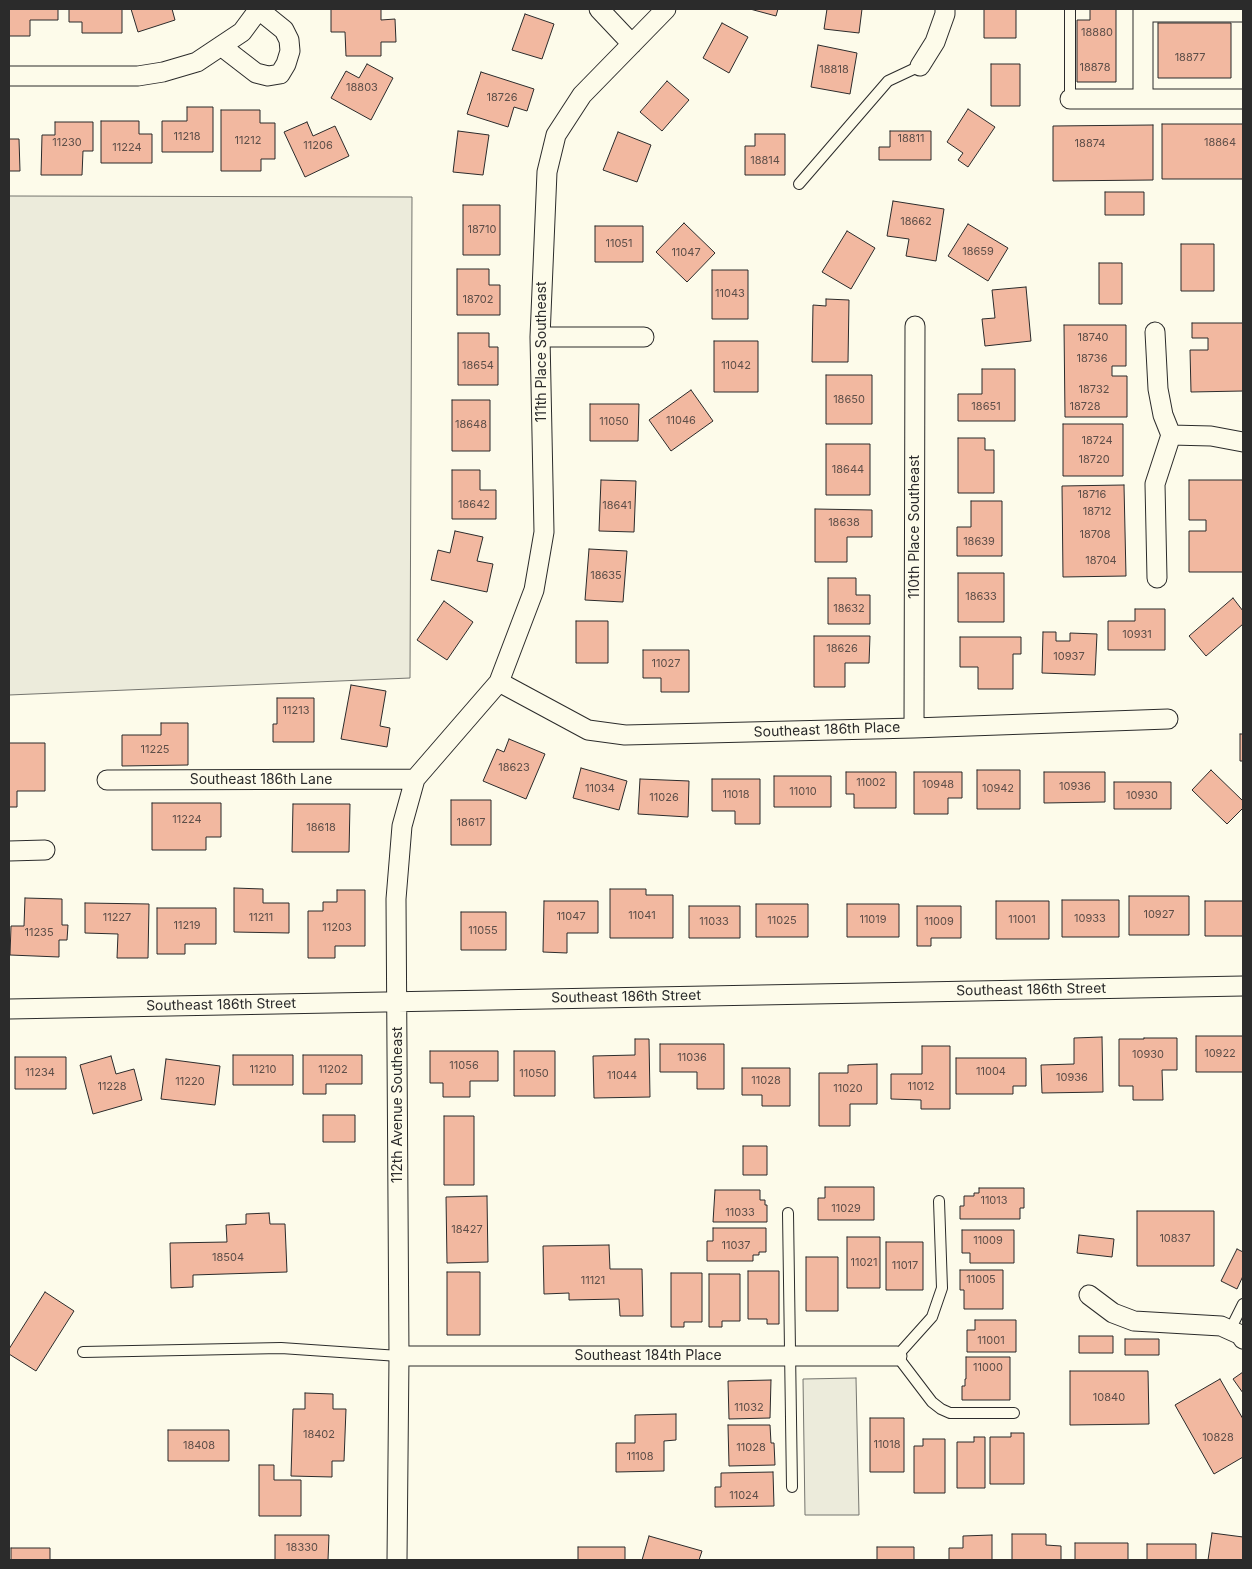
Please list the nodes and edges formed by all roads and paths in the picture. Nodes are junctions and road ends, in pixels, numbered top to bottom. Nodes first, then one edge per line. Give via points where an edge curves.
1 (258, 9) edge
2 (598, 9) edge
3 (666, 9) edge
4 (945, 9) edge
5 (1070, 9) edge
6 (1143, 10) edge
7 (1243, 12) edge
8 (632, 44) junction
9 (221, 46) junction
10 (920, 66) joint
11 (9, 76) edge
12 (1243, 98) edge
13 (1070, 99) joint
14 (1143, 99) junction
15 (799, 184) dead end
16 (915, 326) dead end
17 (1155, 332) dead end
18 (540, 337) junction
19 (644, 337) dead end
20 (1171, 435) junction
21 (1243, 442) edge
22 (1156, 578) dead end
23 (499, 682) junction
24 (1168, 718) dead end
25 (914, 728) junction
26 (415, 779) junction
27 (107, 780) dead end
28 (45, 850) dead end
29 (9, 851) edge
30 (1243, 986) edge
31 (397, 1001) junction
32 (9, 1009) edge
33 (939, 1201) dead end
34 (788, 1213) dead end
35 (1089, 1295) dead end
36 (1243, 1304) edge
37 (1236, 1334) edge
38 (83, 1352) dead end
39 (399, 1356) junction
40 (791, 1356) junction
41 (897, 1356) junction
42 (1014, 1414) dead end
43 (792, 1487) dead end
44 (397, 1560) edge

1 - 9 street via 242,32
1 - 9 street via 284,30 289,40 290,51 280,74 256,73
2 - 8 street
3 - 8 street, 111th Place Southeast
4 - 10 street via 935,42
5 - 13 lane
6 - 7 street
6 - 14 street
8 - 18 street, 111th Place Southeast via 582,95 556,135 547,172
9 - 11 street via 197,62 138,76
10 - 15 lane via 888,81
12 - 14 street
13 - 14 street
16 - 25 street, 110th Place Southeast
17 - 20 street via 1158,389
18 - 19 street
18 - 23 street, 111th Place Southeast via 544,532 534,590
20 - 21 street via 1211,436
20 - 22 street via 1155,484
23 - 25 street, Southeast 186th Place via 588,730 625,735
23 - 26 street, 112th Avenue Southeast
24 - 25 street, Southeast 186th Place
26 - 27 street, Southeast 186th Lane
26 - 31 street, 112th Avenue Southeast via 402,826 396,899
28 - 29 street
30 - 31 street, Southeast 186th Street
31 - 32 street, Southeast 186th Street
31 - 39 street, 112th Avenue Southeast
33 - 41 lane via 942,1288 932,1318
34 - 40 lane
35 - 37 street via 1113,1312 1134,1321 1222,1326
36 - 37 lane
38 - 39 lane via 281,1348
39 - 40 street, Southeast 184th Place
39 - 44 street, 112th Avenue Southeast
40 - 41 street, Southeast 184th Place
40 - 43 lane
41 - 42 lane via 941,1409 950,1413

